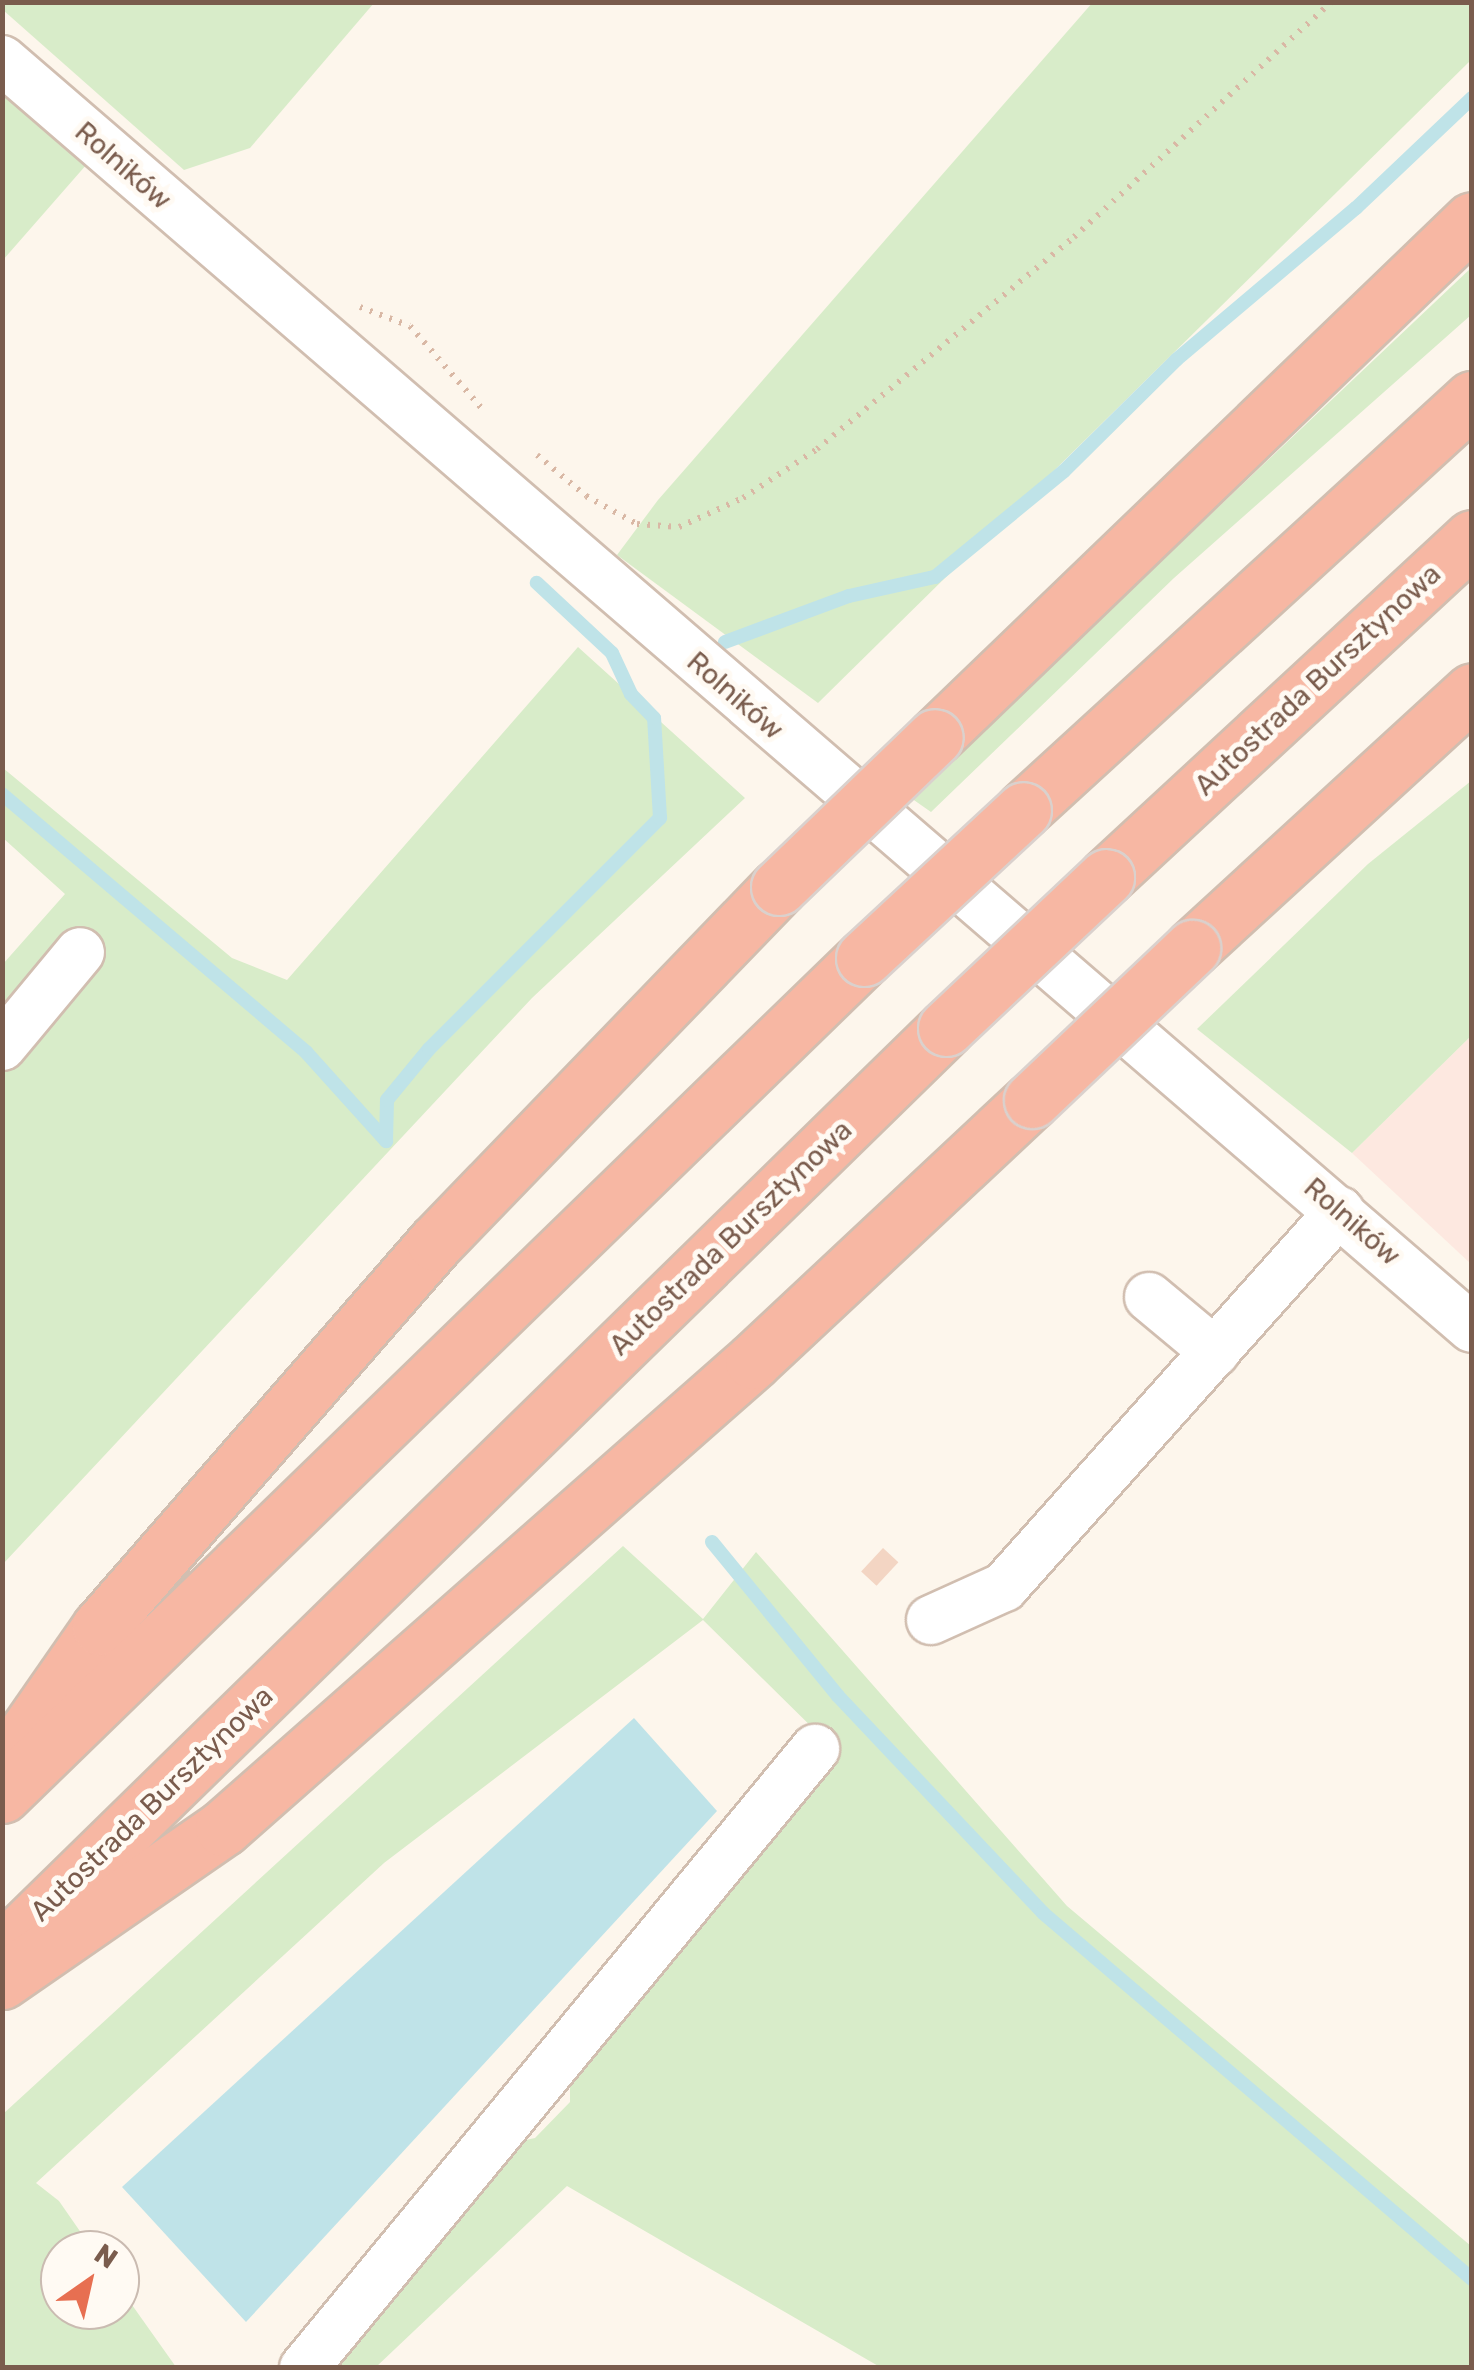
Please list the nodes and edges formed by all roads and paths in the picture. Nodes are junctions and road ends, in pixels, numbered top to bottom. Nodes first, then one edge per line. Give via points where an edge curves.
1 (1330, 2) edge
2 (2, 60) edge
3 (1472, 220) edge
4 (326, 342) junction
5 (1472, 399) edge
6 (491, 418) dead end
7 (532, 451) dead end
8 (1472, 538) edge
9 (1472, 691) edge
10 (80, 952) dead end
11 (2, 1046) edge
12 (1340, 1211) junction
13 (1150, 1297) dead end
14 (1472, 1328) edge
15 (1215, 1352) junction
16 (932, 1620) dead end
17 (815, 1749) dead end
18 (2, 1767) edge
19 (2, 1796) edge
20 (2, 1950) edge
21 (2, 1981) edge
22 (304, 2368) edge

1 - 7 path via 1059,250 818,449 743,498 679,526 637,524 586,496
2 - 4 street, Rolników
3 - 18 highway, bridge via 779,887 434,1243 100,1627
4 - 6 path via 359,306 385,312 410,326
4 - 12 street, Rolników
5 - 19 highway, bridge via 864,958
8 - 20 highway, Autostrada Bursztynowa, bridge via 946,1028
9 - 21 highway, bridge via 753,1361 223,1828
10 - 11 street
12 - 14 street, Rolników
12 - 15 street
13 - 15 street
15 - 16 street via 1004,1587
17 - 22 street via 539,2110

